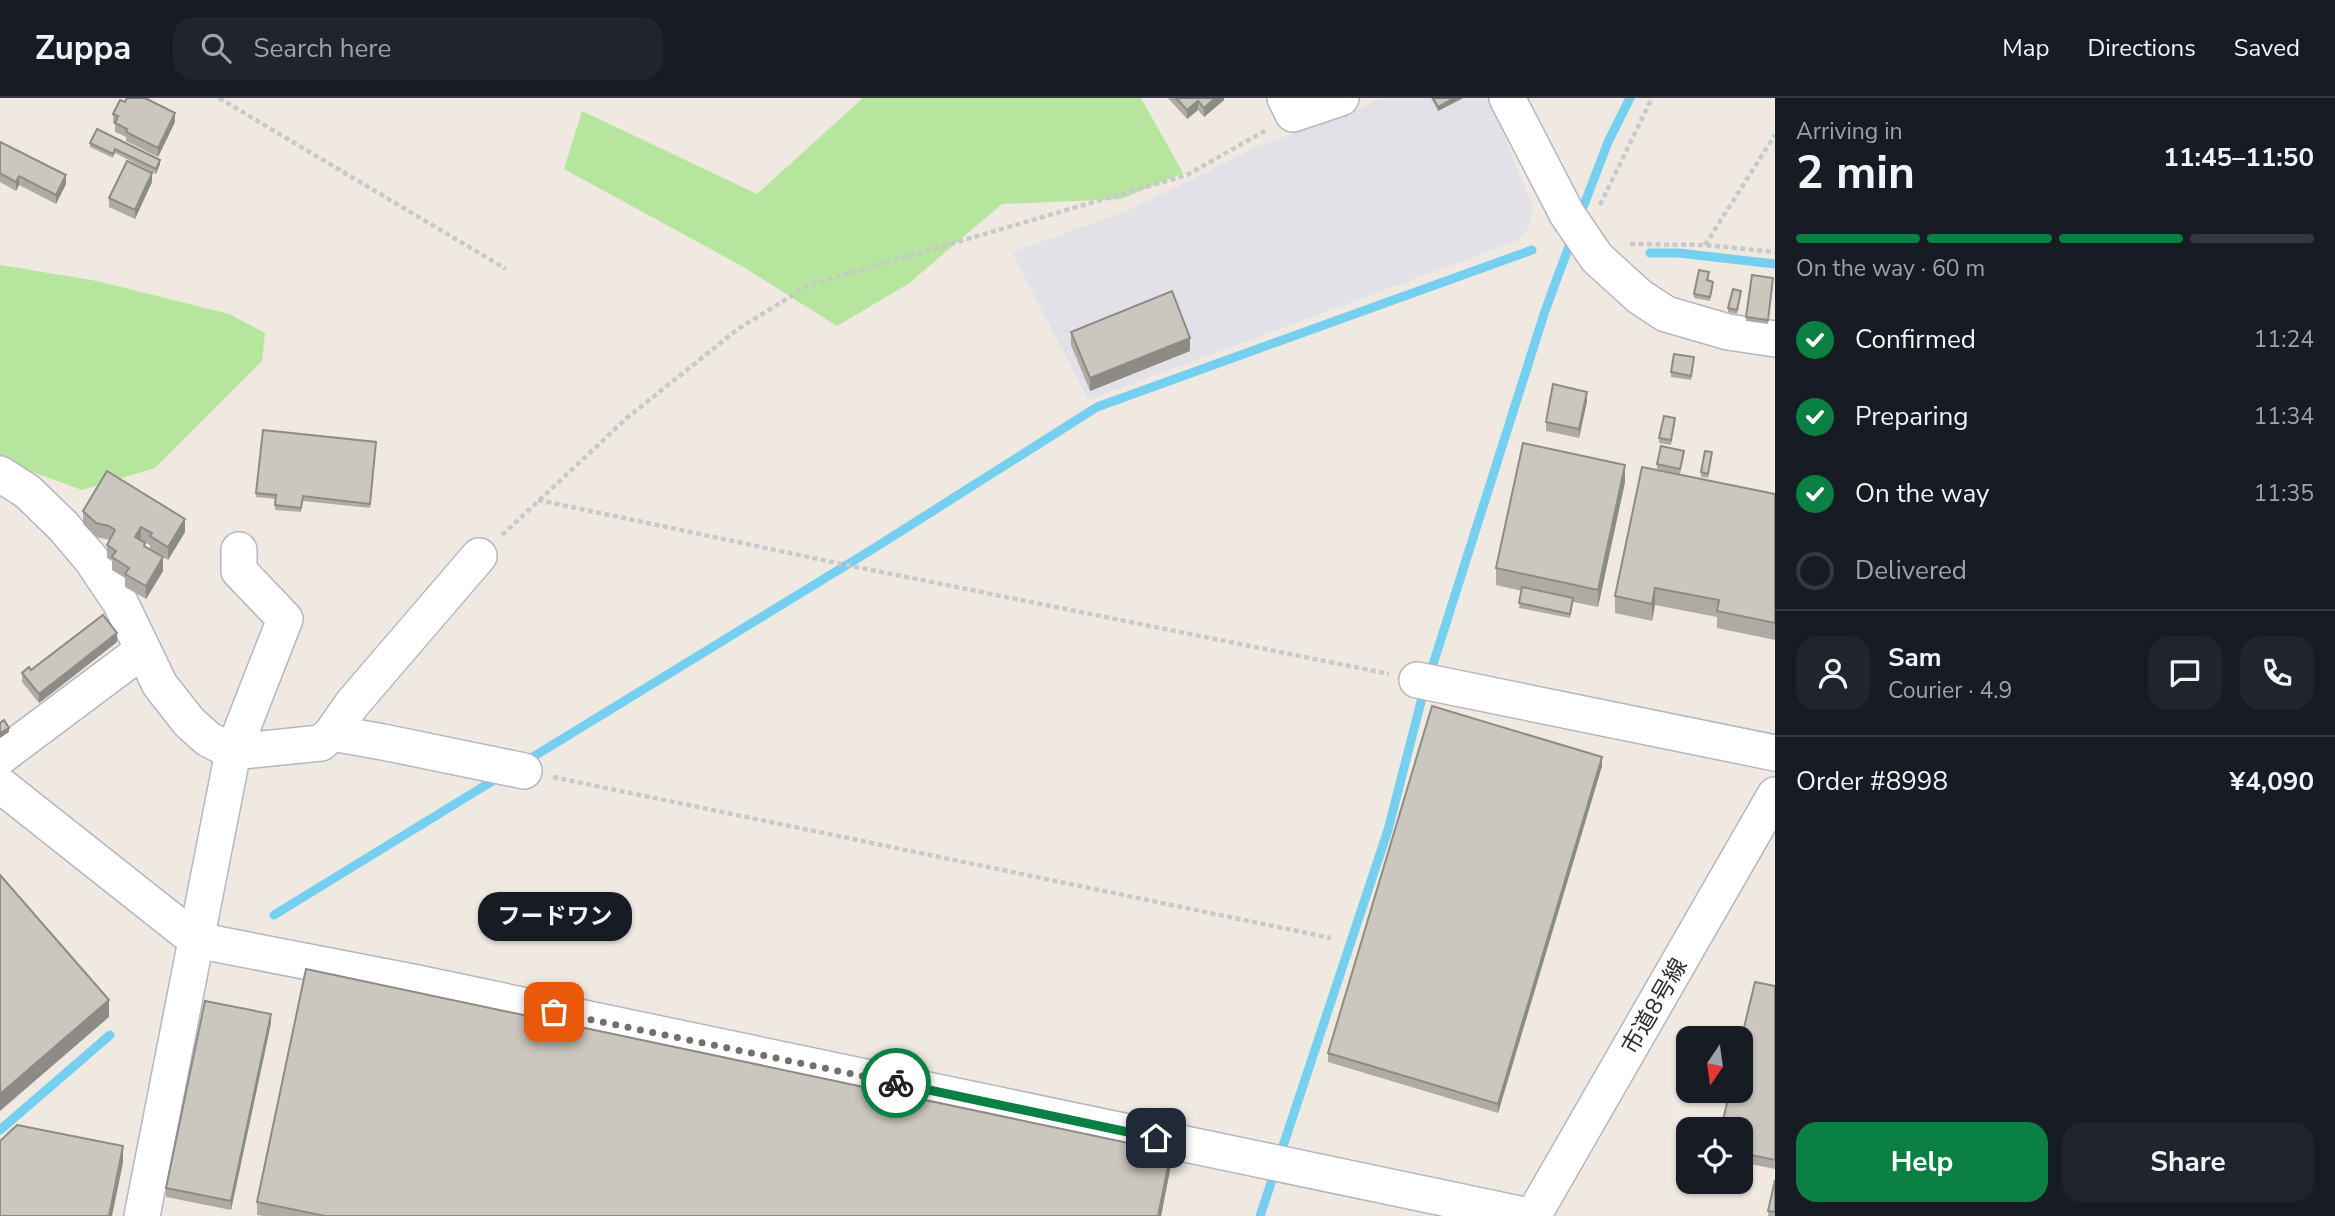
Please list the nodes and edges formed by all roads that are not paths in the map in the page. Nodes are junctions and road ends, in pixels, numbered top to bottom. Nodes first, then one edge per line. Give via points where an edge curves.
1 (1341, 98) edge
2 (1507, 98) edge
3 (1289, 106) edge
4 (1775, 339) edge
5 (0, 474) edge
6 (239, 550) dead end
7 (479, 556) road end
8 (143, 650) junction
9 (1425, 682) road end
10 (332, 733) junction
11 (233, 752) junction
12 (1775, 752) edge
13 (0, 757) edge
14 (508, 768) road end
15 (0, 785) edge
16 (1775, 795) edge
17 (196, 940) junction
18 (142, 1216) edge
19 (1531, 1216) edge

1 - 3 street
2 - 4 street via 1584,240 1640,297 1666,314 1728,332
5 - 8 street via 28,492 91,559 120,602
6 - 11 street via 239,571 285,619 265,690
7 - 10 street
8 - 11 street via 160,685 189,722
8 - 13 street
9 - 12 street
10 - 11 street via 321,743
10 - 14 street
11 - 17 street
15 - 17 street
16 - 19 street, 市道8号線
17 - 18 street
17 - 19 street

